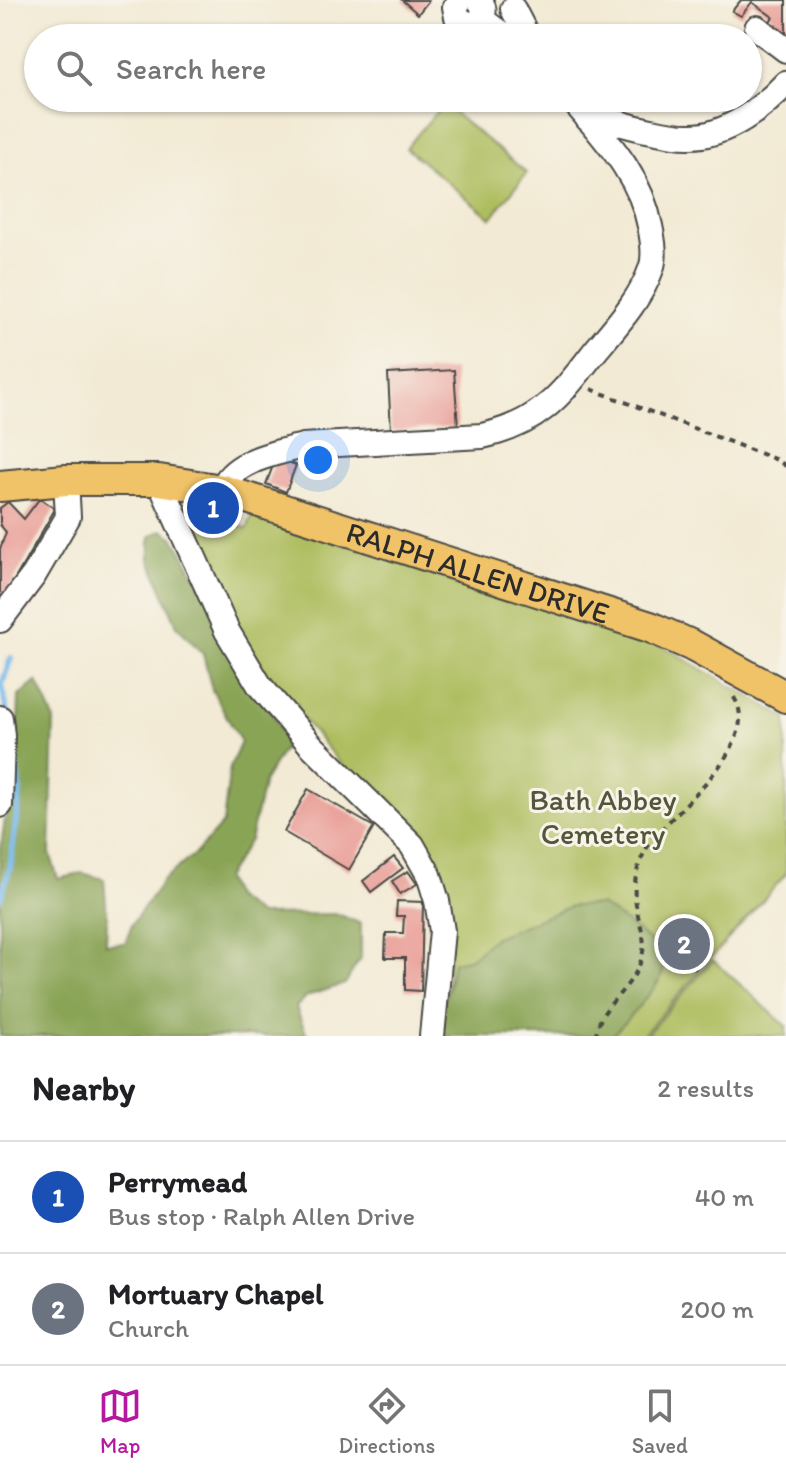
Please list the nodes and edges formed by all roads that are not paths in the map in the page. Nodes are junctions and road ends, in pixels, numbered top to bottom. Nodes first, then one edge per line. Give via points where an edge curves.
1 (460, 0) edge
2 (513, 9) dead end
3 (466, 24) edge
4 (521, 24) edge
5 (762, 32) edge
6 (786, 50) edge
7 (786, 83) edge
8 (762, 105) edge
9 (582, 112) edge
10 (752, 112) edge
11 (588, 119) junction
12 (66, 480) junction
13 (159, 480) junction
14 (0, 486) edge
15 (222, 490) junction
16 (0, 620) edge
17 (786, 697) edge
18 (0, 718) edge
19 (0, 805) edge
20 (432, 1036) edge

1 - 3 street via 455,12
2 - 4 street
5 - 6 street
7 - 8 street
9 - 11 street
10 - 11 street via 696,136
11 - 15 street via 629,169 646,204 654,243 652,268 629,308 571,382 536,415 509,431 303,446 244,466 229,475
12 - 13 main road, RALPH ALLEN DRIVE
12 - 14 main road, RALPH ALLEN DRIVE
12 - 16 street via 68,517
13 - 15 main road, RALPH ALLEN DRIVE
13 - 20 street via 227,631 260,686 412,845 429,875 442,931
15 - 17 main road, RALPH ALLEN DRIVE via 650,627
18 - 19 street

